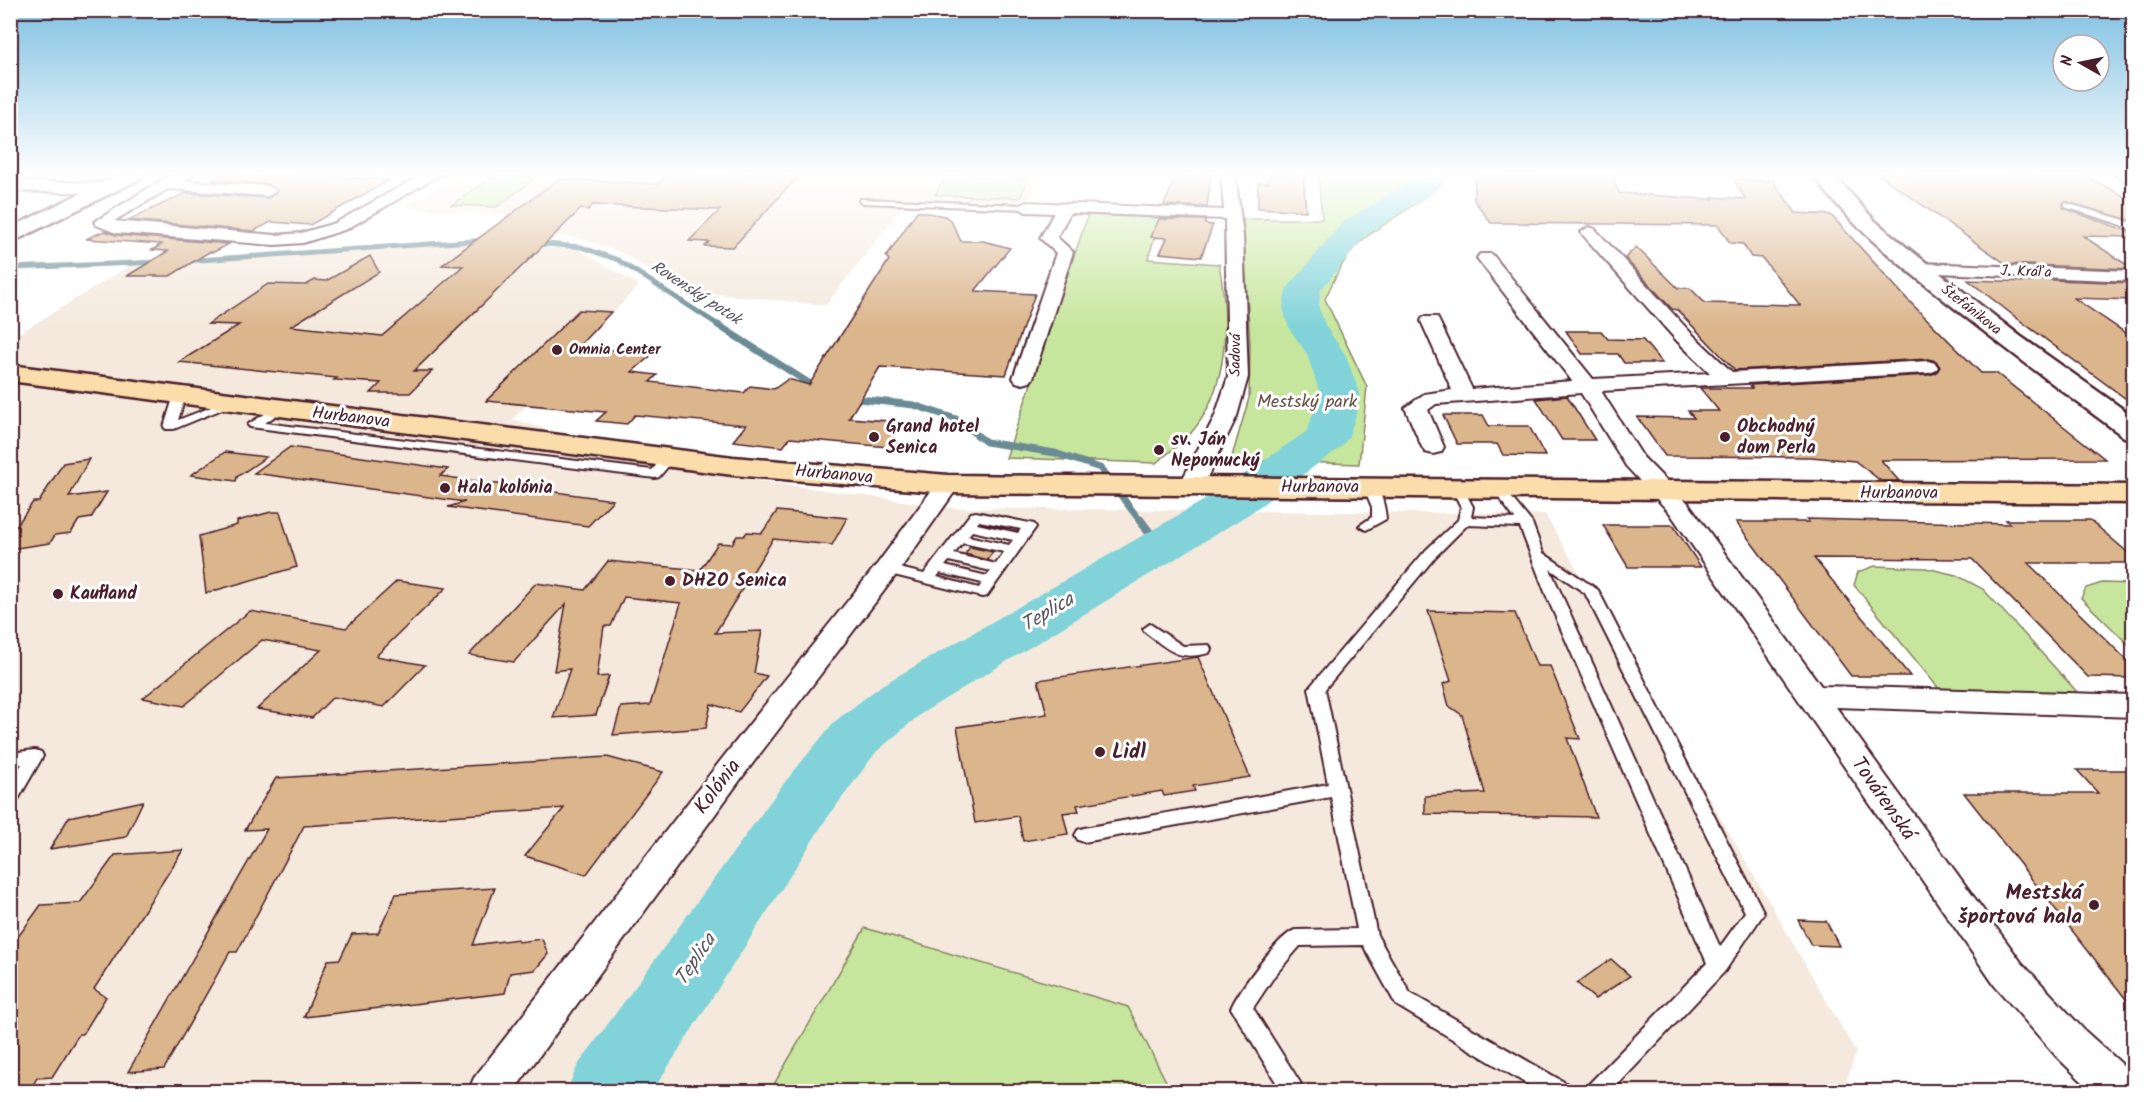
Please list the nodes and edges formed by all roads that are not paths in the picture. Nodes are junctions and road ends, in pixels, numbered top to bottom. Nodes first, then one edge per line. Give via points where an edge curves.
1 (33, 225) edge
2 (110, 225) edge
3 (342, 225) edge
4 (1055, 225) edge
5 (1233, 225) edge
6 (1868, 225) edge
7 (1589, 232) dead end
8 (10, 237) edge
9 (1486, 258) dead end
10 (1918, 268) junction
11 (2133, 276) edge
12 (1430, 321) dead end
13 (1928, 367) dead end
14 (10, 373) edge
15 (1023, 378) dead end
16 (1727, 378) junction
17 (1587, 386) junction
18 (1465, 396) junction
19 (2133, 431) edge
20 (1433, 447) dead end
21 (948, 483) junction
22 (1205, 486) junction
23 (1370, 488) junction
24 (1458, 489) junction
25 (1498, 489) junction
26 (1664, 490) junction
27 (2133, 494) edge
28 (1464, 521) junction
29 (1525, 523) junction
30 (1366, 526) dead end
31 (964, 532) junction
32 (1017, 544) junction
33 (1536, 554) junction
34 (946, 556) junction
35 (887, 568) junction
36 (999, 568) junction
37 (932, 574) junction
38 (1150, 629) dead end
39 (1204, 649) dead end
40 (1810, 696) junction
41 (2133, 706) edge
42 (10, 759) edge
43 (1338, 789) junction
44 (10, 798) edge
45 (1084, 835) dead end
46 (1368, 937) junction
47 (1718, 965) junction
48 (488, 1092) edge
49 (1295, 1092) edge
50 (1561, 1092) edge
51 (1596, 1092) edge
52 (2122, 1092) edge

1 - 8 street
2 - 3 street via 275,240 303,238
4 - 15 street via 1048,238 1065,252
5 - 22 street, Sadová via 1238,377
6 - 10 street, Štefánikova
7 - 16 street via 1684,337
9 - 17 street
10 - 11 street, J. Kráľa
10 - 19 street, Štefánikova
12 - 18 street
13 - 16 street
14 - 21 main road, Hurbanova via 662,466
16 - 17 street
17 - 18 street
17 - 26 street via 1634,461
18 - 20 street via 1431,398 1416,408
21 - 22 main road, Hurbanova
21 - 35 street, Kolónia
22 - 23 main road, Hurbanova
23 - 24 main road, Hurbanova
23 - 30 lane via 1379,519
24 - 25 main road, Hurbanova
24 - 28 lane via 1467,507
25 - 26 main road, Hurbanova
25 - 29 lane
26 - 27 main road, Hurbanova
26 - 40 street, Továrenská
28 - 29 lane
28 - 43 lane via 1431,553 1317,688
29 - 33 lane
31 - 32 lane
31 - 32 lane via 976,516 1029,527
31 - 34 lane
32 - 36 lane
33 - 47 lane
33 - 47 lane via 1591,591 1755,913
34 - 36 lane
34 - 37 lane
35 - 37 lane
35 - 48 street, Kolónia
36 - 37 lane via 990,581
38 - 39 lane via 1180,651
40 - 41 street
40 - 52 street, Továrenská via 2008,974 2070,1043
42 - 44 lane via 35,756
43 - 45 lane
43 - 46 lane
46 - 49 lane via 1295,938 1241,1008
46 - 50 lane via 1403,999
47 - 51 lane

